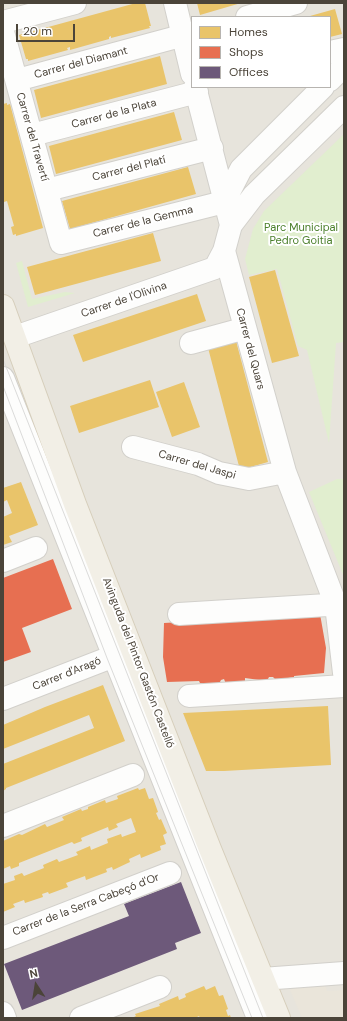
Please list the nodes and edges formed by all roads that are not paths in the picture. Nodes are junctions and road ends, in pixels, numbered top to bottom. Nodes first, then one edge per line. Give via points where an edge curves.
1 (75, 3) edge
2 (175, 3) edge
3 (296, 3) edge
4 (250, 16) edge
5 (3, 22) edge
6 (3, 32) edge
7 (187, 34) edge
8 (344, 49) edge
9 (331, 52) edge
10 (191, 59) edge
11 (344, 66) edge
12 (331, 79) edge
13 (17, 80) junction
14 (191, 85) edge
15 (196, 88) edge
16 (322, 88) edge
17 (344, 107) edge
18 (32, 135) junction
19 (212, 148) junction
20 (47, 190) junction
21 (224, 202) junction
22 (231, 225) junction
23 (61, 243) joint
24 (224, 251) junction
25 (3, 306) edge
26 (235, 331) dead end
27 (15, 337) junction
28 (192, 343) dead end
29 (3, 378) edge
30 (133, 447) dead end
31 (285, 472) junction
32 (36, 548) dead end
33 (3, 561) edge
34 (340, 605) edge
35 (179, 614) dead end
36 (122, 652) junction
37 (344, 673) edge
38 (344, 686) edge
39 (189, 696) dead end
40 (3, 699) edge
41 (133, 776) dead end
42 (3, 826) edge
43 (170, 872) dead end
44 (3, 938) edge
45 (344, 973) edge
46 (262, 980) junction
47 (160, 987) dead end
48 (3, 1013) edge
49 (5, 1018) edge
50 (81, 1018) edge
51 (258, 1018) edge
52 (279, 1018) edge

1 - 5 street
2 - 7 street
3 - 4 street
6 - 13 street, Carrer del Travertí
7 - 10 street
7 - 13 street, Carrer del Diamant
8 - 9 street
11 - 12 street
13 - 18 street, Carrer del Travertí
14 - 18 street, Carrer de la Plata
15 - 19 street
16 - 21 street via 241,169
17 - 22 street via 254,195
18 - 20 street, Carrer del Travertí
19 - 20 street, Carrer del Platí
19 - 21 street
20 - 23 street, Carrer del Travertí
21 - 22 street
21 - 23 street, Carrer de la Gemma
22 - 24 street
24 - 27 street, Carrer de l'Olivina via 215,268
24 - 31 street, Carrer del Quars
25 - 27 main road, Avinguda del Pintor Gastón Castelló
26 - 28 street
27 - 36 main road, Avinguda del Pintor Gastón Castelló via 75,504
29 - 36 street, Avinguda del Pintor Gastón Castelló
30 - 31 street, Carrer del Jaspi via 249,479
31 - 34 street, Carrer del Quars
32 - 33 street
34 - 35 street
34 - 37 street, Carrer del Quars
36 - 40 street, Carrer d'Aragó
36 - 46 main road, Avinguda del Pintor Gastón Castelló
36 - 51 street, Avinguda del Pintor Gastón Castelló
38 - 39 street
41 - 42 street
43 - 44 street, Carrer de la Serra Cabeçó d'Or
45 - 46 street
46 - 52 main road, Avinguda del Pintor Gastón Castelló
47 - 50 street
48 - 49 street

